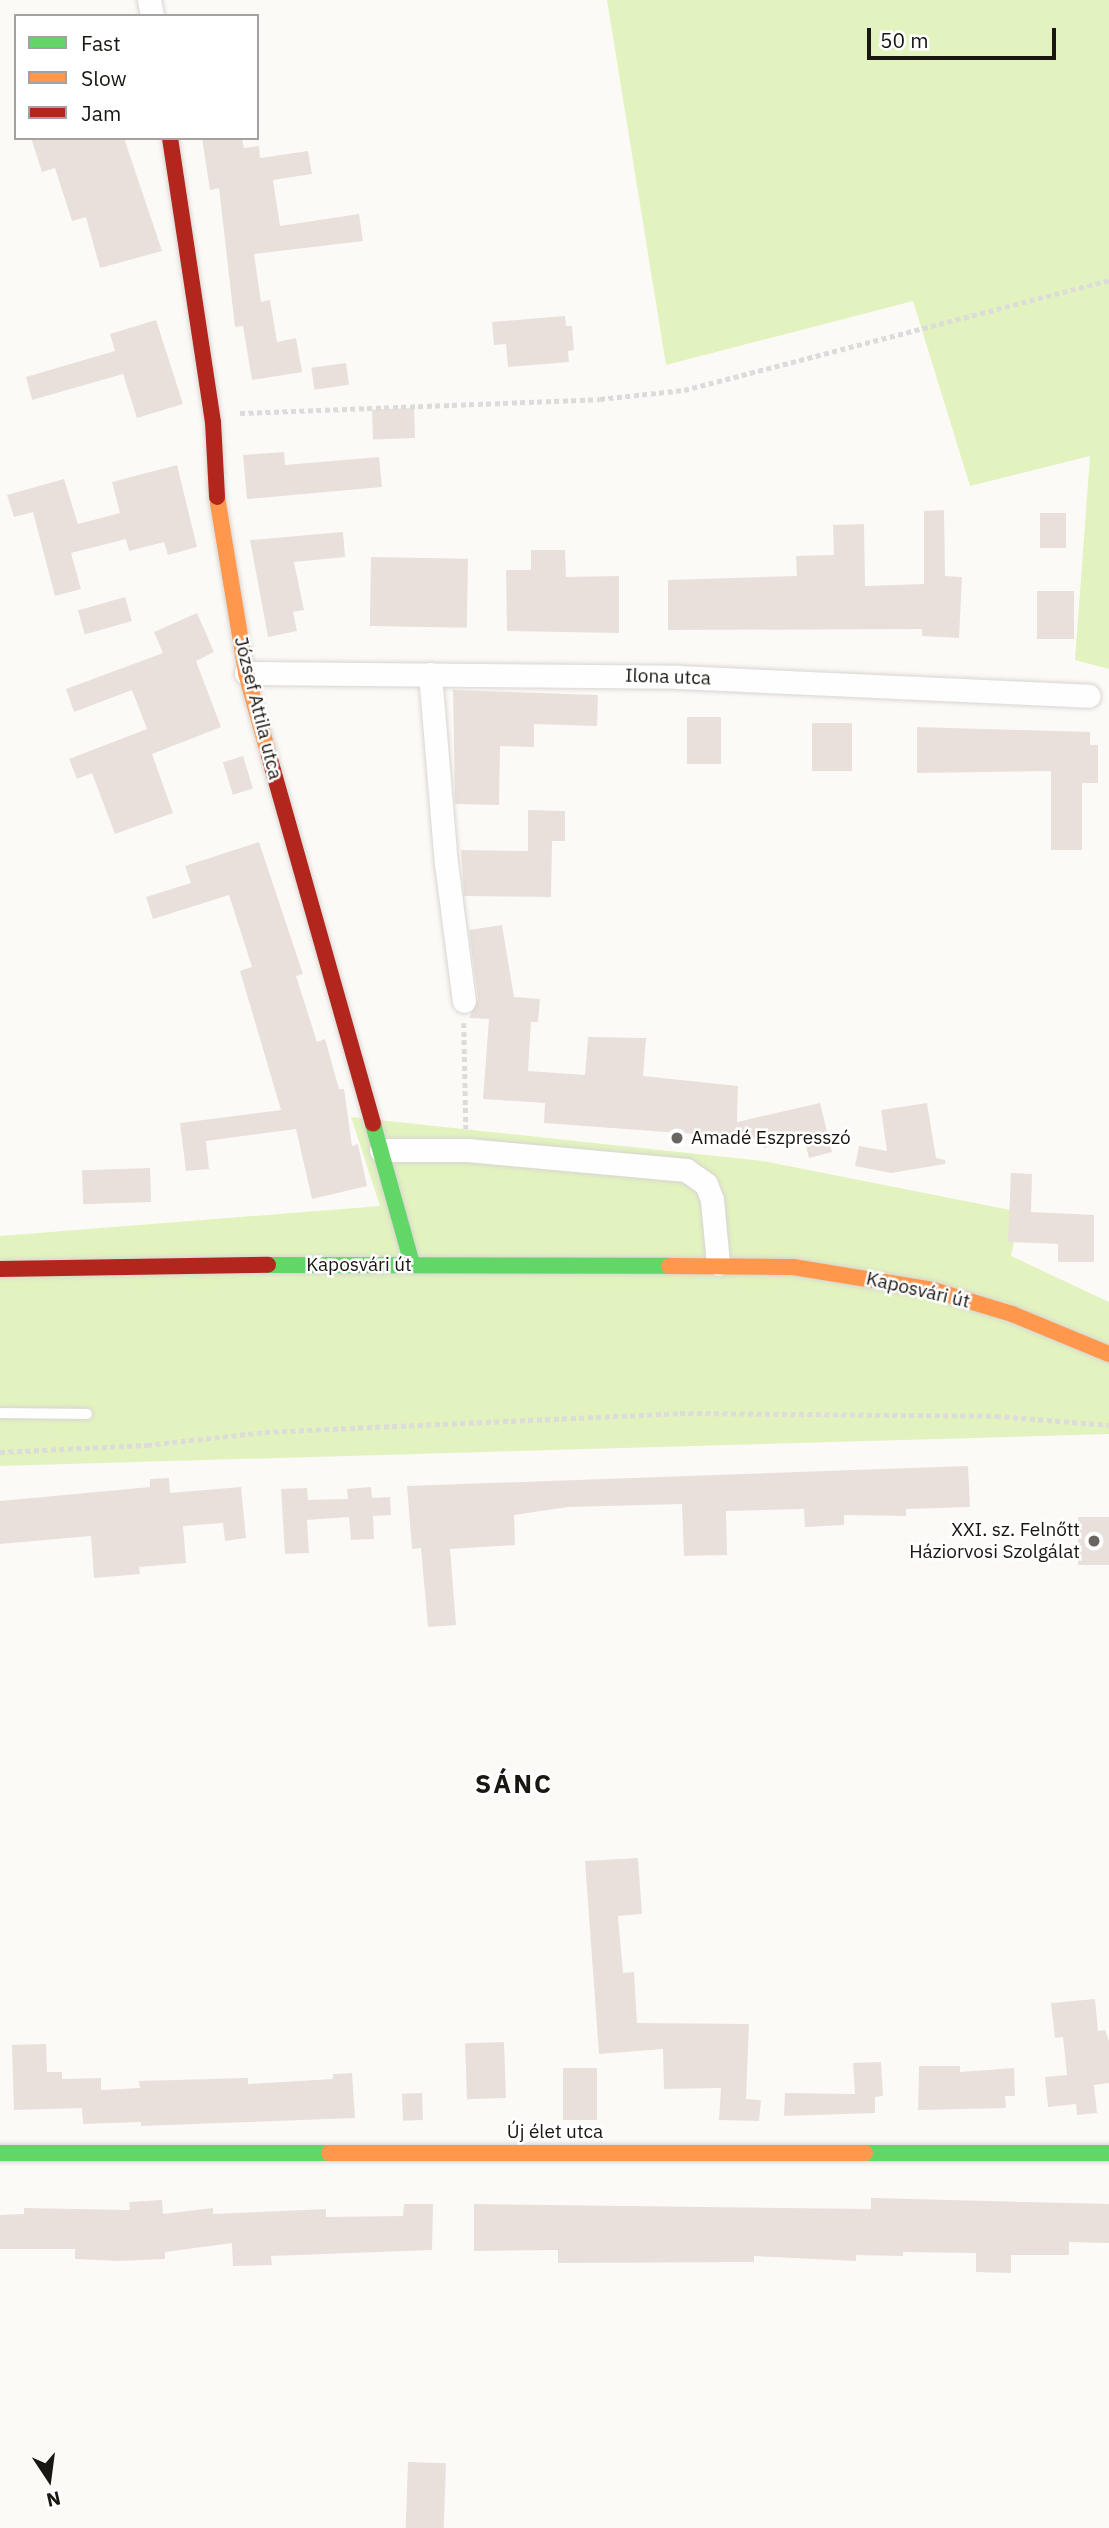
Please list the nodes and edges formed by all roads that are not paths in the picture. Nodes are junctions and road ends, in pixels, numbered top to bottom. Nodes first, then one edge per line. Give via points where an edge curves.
1 (170, 140) edge
2 (246, 673) junction
3 (430, 674) junction
4 (1089, 696) dead end
5 (464, 1001) road end
6 (381, 1150) junction
7 (412, 1264) junction
8 (718, 1264) junction
9 (0, 1269) edge
10 (1109, 1354) edge
11 (0, 1413) edge
12 (87, 1414) dead end
13 (0, 2152) edge
14 (1109, 2153) edge

1 - 2 street, József Attila utca via 213,422 218,522
2 - 3 street, Ilona utca
2 - 6 street, József Attila utca
3 - 4 street, Ilona utca via 678,677
3 - 5 street via 446,863
6 - 7 street, József Attila utca
6 - 8 street via 467,1150 686,1170 706,1184 712,1200
7 - 8 street, Kaposvári út
7 - 9 street, Kaposvári út
8 - 10 street, Kaposvári út via 793,1267 933,1290 1012,1314
11 - 12 lane
13 - 14 street, Új élet utca

